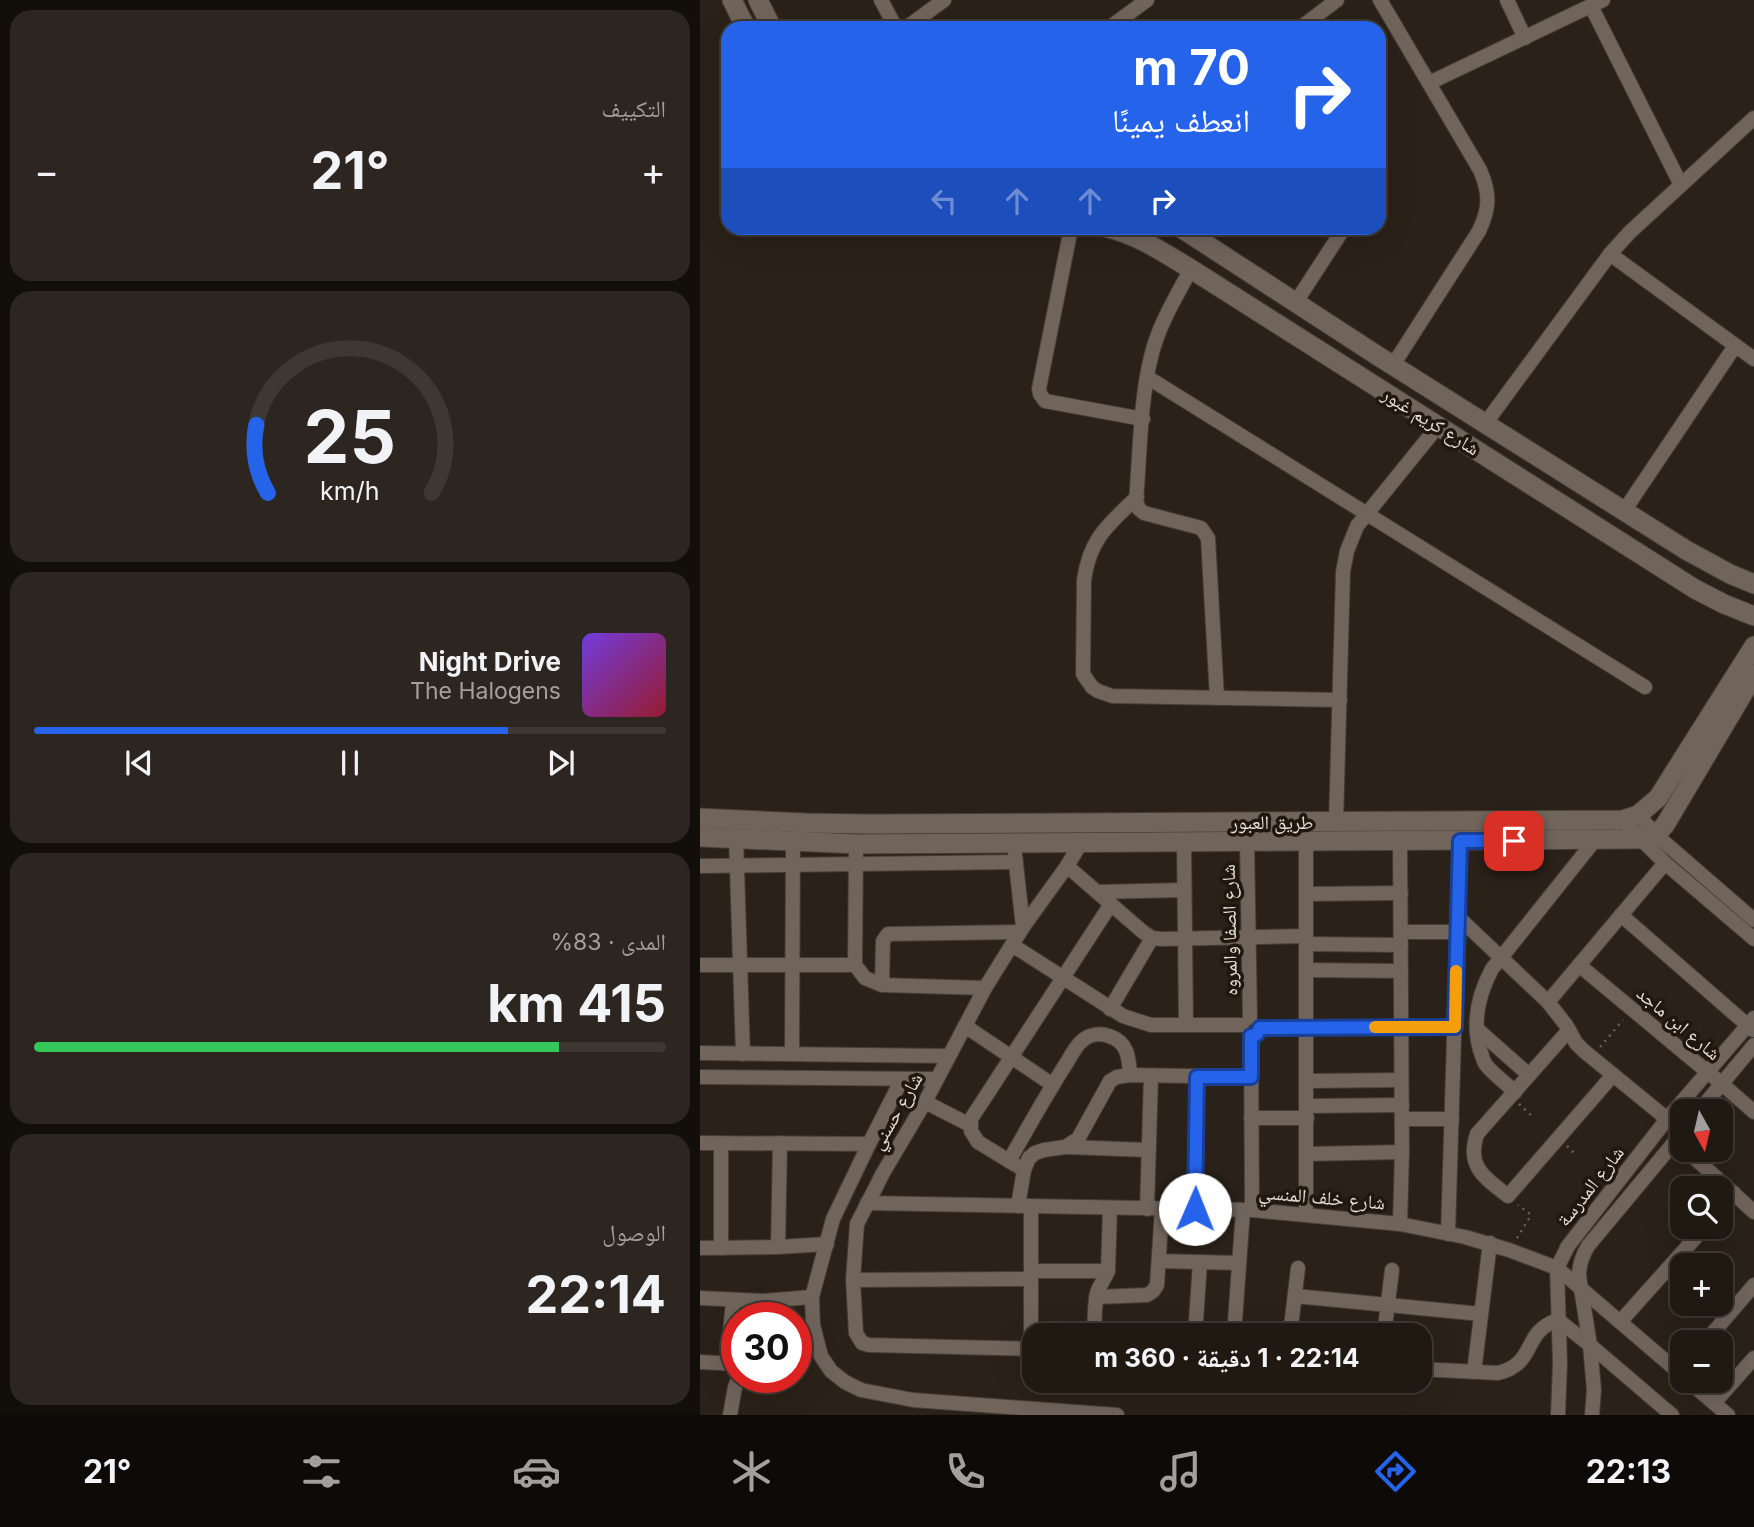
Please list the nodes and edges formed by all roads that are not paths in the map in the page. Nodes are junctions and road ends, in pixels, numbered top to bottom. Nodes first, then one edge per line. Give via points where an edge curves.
1 (733, 0) edge
2 (758, 0) edge
3 (881, 0) edge
4 (944, 0) edge
5 (1147, 0) edge
6 (1337, 0) edge
7 (1380, 0) edge
8 (1507, 0) edge
9 (1597, 3) edge
10 (743, 21) edge
11 (768, 21) edge
12 (892, 21) edge
13 (916, 21) edge
14 (1118, 21) edge
15 (1309, 21) edge
16 (1525, 38) junction
17 (1429, 83) junction
18 (1754, 118) edge
19 (1681, 185) junction
20 (1070, 235) edge
21 (1127, 235) edge
22 (1192, 235) edge
23 (1339, 235) edge
24 (1609, 254) junction
25 (1191, 269) junction
26 (1296, 302) junction
27 (1735, 345) junction
28 (1754, 359) edge
29 (1393, 365) junction
30 (1147, 377) junction
31 (1143, 419) junction
32 (1485, 424) junction
33 (1438, 426) junction
34 (1137, 497) junction
35 (1624, 511) junction
36 (1365, 514) junction
37 (1754, 584) edge
38 (1754, 615) edge
39 (1754, 646) edge
40 (1754, 675) edge
41 (1645, 687) dead end
42 (1217, 698) junction
43 (1339, 700) junction
44 (700, 818) edge
45 (1630, 818) junction
46 (1336, 822) junction
47 (1081, 823) junction
48 (700, 837) edge
49 (1648, 837) junction
50 (736, 838) junction
51 (1595, 840) junction
52 (793, 841) junction
53 (1400, 841) junction
54 (1460, 841) junction
55 (1184, 842) junction
56 (1247, 842) junction
57 (1306, 842) junction
58 (1014, 843) junction
59 (1081, 843) junction
60 (856, 844) junction
61 (1665, 863) junction
62 (793, 865) junction
63 (856, 865) junction
64 (700, 866) edge
65 (737, 866) junction
66 (1067, 866) junction
67 (1184, 890) junction
68 (1097, 892) junction
69 (1401, 893) junction
70 (1306, 894) junction
71 (1111, 904) junction
72 (1621, 915) junction
73 (1457, 916) junction
74 (1754, 920) edge
75 (1021, 929) junction
76 (1457, 932) junction
77 (1249, 937) junction
78 (1152, 938) junction
79 (1185, 939) junction
80 (1401, 939) junction
81 (1754, 939) edge
82 (1306, 940) junction
83 (1012, 946) junction
84 (1501, 957) junction
85 (700, 965) edge
86 (740, 965) junction
87 (855, 965) junction
88 (1579, 965) junction
89 (792, 967) junction
90 (1306, 970) junction
91 (1401, 971) junction
92 (1062, 978) junction
93 (882, 985) junction
94 (985, 988) junction
95 (1548, 1002) junction
96 (1110, 1009) junction
97 (1186, 1025) junction
98 (1752, 1025) edge
99 (965, 1026) junction
100 (1251, 1027) junction
101 (1307, 1027) junction
102 (1401, 1027) junction
103 (1455, 1027) junction
104 (1477, 1029) junction
105 (1569, 1030) junction
106 (1754, 1045) edge
107 (700, 1053) edge
108 (743, 1054) junction
109 (792, 1054) junction
110 (948, 1056) junction
111 (1011, 1058) junction
112 (1707, 1072) junction
113 (1130, 1075) junction
114 (1529, 1075) junction
115 (1613, 1075) junction
116 (1151, 1076) junction
117 (700, 1077) edge
118 (1197, 1077) junction
119 (1251, 1077) junction
120 (902, 1079) junction
121 (936, 1079) junction
122 (1401, 1080) junction
123 (1307, 1081) junction
124 (1053, 1084) junction
125 (1722, 1084) junction
126 (1513, 1094) junction
127 (1709, 1099) edge
128 (925, 1102) junction
129 (1307, 1112) junction
130 (1402, 1112) junction
131 (1754, 1112) edge
132 (1251, 1118) junction
133 (1452, 1119) junction
134 (1667, 1119) junction
135 (1670, 1124) edge
136 (970, 1125) junction
137 (700, 1143) edge
138 (721, 1143) junction
139 (780, 1143) junction
140 (869, 1144) junction
141 (1065, 1147) junction
142 (1149, 1150) junction
143 (1402, 1152) junction
144 (1670, 1153) edge
145 (1307, 1154) junction
146 (1009, 1161) junction
147 (1703, 1162) edge
148 (1024, 1170) junction
149 (1734, 1193) joint
150 (867, 1203) junction
151 (1024, 1206) junction
152 (1110, 1208) junction
153 (1147, 1209) junction
154 (1162, 1209) junction
155 (1195, 1209) junction
156 (1247, 1210) junction
157 (1754, 1212) edge
158 (1306, 1214) junction
159 (834, 1219) junction
160 (857, 1224) junction
161 (1400, 1224) junction
162 (1448, 1234) junction
163 (1694, 1239) edge
164 (1490, 1243) junction
165 (827, 1244) junction
166 (778, 1247) junction
167 (700, 1248) edge
168 (721, 1248) junction
169 (1159, 1261) junction
170 (1200, 1262) junction
171 (1239, 1263) junction
172 (1298, 1268) dead end
173 (1558, 1268) junction
174 (1392, 1270) dead end
175 (1108, 1271) junction
176 (1031, 1275) junction
177 (853, 1280) junction
178 (1580, 1286) junction
179 (1751, 1294) edge
180 (1295, 1296) junction
181 (812, 1297) junction
182 (1096, 1297) junction
183 (700, 1298) edge
184 (783, 1300) joint
185 (733, 1301) joint
186 (1387, 1305) junction
187 (1481, 1314) junction
188 (1558, 1320) junction
189 (1620, 1322) junction
190 (1032, 1323) edge
191 (1095, 1323) edge
192 (1196, 1323) edge
193 (1235, 1323) edge
194 (1292, 1323) edge
195 (1385, 1323) edge
196 (1716, 1330) edge
197 (1590, 1345) junction
198 (1022, 1349) edge
199 (1754, 1359) edge
200 (700, 1362) edge
201 (721, 1363) edge
202 (1670, 1364) edge
203 (1432, 1370) edge
204 (1474, 1372) junction
205 (734, 1393) edge
206 (1702, 1393) edge
207 (1714, 1404) junction
208 (913, 1408) edge
209 (990, 1410) edge
210 (1081, 1414) edge
211 (730, 1415) edge
212 (1117, 1415) edge
213 (1558, 1415) edge
214 (1592, 1415) edge
215 (1672, 1415) edge
216 (1728, 1415) edge

1 - 10 street
2 - 11 street
3 - 12 street
4 - 13 street
5 - 14 street
6 - 15 street
7 - 17 street
8 - 16 street
9 - 16 street
9 - 19 street
16 - 17 street
17 - 29 street via 1480,170 1488,201 1479,231
18 - 19 street
19 - 24 street
20 - 31 street via 1040,394 1045,401
21 - 25 street, شارع كريم غبور
22 - 26 street, شارع كريم غبور
23 - 26 street
24 - 27 street
24 - 32 street
25 - 30 street via 1160,330
25 - 33 street, شارع كريم غبور
26 - 29 street, شارع كريم غبور
27 - 28 street
27 - 35 street
29 - 32 street, شارع كريم غبور
30 - 31 street
30 - 36 street
31 - 34 street
32 - 35 street, شارع كريم غبور
33 - 36 street
33 - 38 street, شارع كريم غبور via 1695,589
34 - 42 street via 1144,513 1200,527 1209,538
34 - 42 street via 1100,534 1089,556 1084,580 1083,674 1092,687 1112,696
35 - 37 street, شارع كريم غبور via 1707,563
36 - 41 street
36 - 43 street via 1345,561
39 - 45 street via 1666,787
40 - 49 street via 1665,825
42 - 43 street
43 - 46 street
44 - 58 street, طريق العبور via 807,823
45 - 46 street, طريق العبور
45 - 49 street
46 - 47 street, طريق العبور
47 - 58 street, طريق العبور
47 - 59 street
48 - 50 street, طريق العبور
49 - 51 street, طريق العبور
49 - 61 street
49 - 74 street
50 - 52 street, طريق العبور
50 - 65 street
51 - 54 street, طريق العبور
51 - 84 street
52 - 60 street, طريق العبور
52 - 62 street
53 - 54 street, طريق العبور
53 - 57 street, طريق العبور
53 - 69 street
54 - 73 street
55 - 56 street, طريق العبور
55 - 59 street, طريق العبور
55 - 67 street
56 - 57 street, طريق العبور
56 - 77 street, شارع الصفا والمروه
57 - 70 street
58 - 59 street, طريق العبور
58 - 60 street, طريق العبور
58 - 63 street
58 - 75 street
59 - 66 street, شارع حسني
60 - 63 street
61 - 72 street
61 - 81 street
62 - 63 street
62 - 65 street
62 - 89 street
63 - 87 street
64 - 65 street
65 - 86 street
66 - 68 street
66 - 75 street, شارع حسني
67 - 68 street
67 - 79 street
68 - 71 street
69 - 70 street
69 - 80 street
70 - 82 street
71 - 78 street
71 - 92 street
72 - 88 street
72 - 98 street
73 - 76 street
73 - 84 street
75 - 83 street, شارع حسني
75 - 93 street via 888,934 883,941
76 - 80 street
76 - 103 street
77 - 79 street
77 - 82 street
77 - 100 street, شارع الصفا والمروه
78 - 79 street
78 - 96 street
79 - 97 street
80 - 82 street
80 - 91 street
82 - 90 street
83 - 92 street
83 - 94 street, شارع حسني
84 - 95 street
84 - 104 street via 1483,987
85 - 86 street
86 - 89 street
86 - 108 street
87 - 89 street
87 - 93 street via 865,978
88 - 95 street
88 - 112 street, شارع ابن ماجد
89 - 109 street
90 - 91 street
90 - 101 street
91 - 102 street
92 - 96 street
92 - 111 street
93 - 94 street
94 - 99 street, شارع حسني
95 - 105 street
96 - 97 street via 1144,1023
97 - 100 street
98 - 112 street, شارع المدرسة
99 - 110 street, شارع حسني
99 - 111 street
100 - 101 street
100 - 119 street, شارع الصفا والمروه
101 - 102 street
101 - 123 street
102 - 103 street
102 - 122 street
103 - 133 street
104 - 114 street
104 - 126 street via 1486,1065
105 - 114 street
105 - 115 street via 1576,1043
106 - 125 street
107 - 108 street
108 - 109 street
109 - 110 street
110 - 121 street, شارع حسني
111 - 124 street
111 - 136 street
112 - 125 street, شارع ابن ماجد
112 - 134 street, شارع المدرسة
113 - 116 street
113 - 124 street via 1123,1045 1097,1034 1081,1041
113 - 141 street via 1110,1081 1078,1139
114 - 126 street
115 - 126 street via 1508,1196 1477,1168 1473,1145 1477,1134
115 - 134 street
116 - 118 street
116 - 142 street
117 - 120 street
118 - 119 street
118 - 155 street
119 - 132 street, شارع الصفا والمروه
120 - 121 street
120 - 140 street
121 - 128 street, شارع حسني
122 - 123 street
122 - 130 street
123 - 129 street
124 - 146 street
125 - 127 street
125 - 131 street, شارع ابن ماجد
128 - 136 street
128 - 150 street, شارع حسني
129 - 130 street
129 - 132 street
129 - 145 street
130 - 133 street
130 - 143 street
132 - 156 street, شارع الصفا والمروه
133 - 162 street
134 - 135 street
134 - 173 street, شارع المدرسة via 1568,1246
136 - 146 street via 978,1142
137 - 138 street
138 - 139 street
138 - 168 street
139 - 140 street
139 - 166 street
140 - 159 street
141 - 142 street
141 - 148 street via 1035,1153
142 - 153 street
143 - 145 street
143 - 161 street
144 - 178 street, شارع المدرسة via 1588,1246 1579,1265
145 - 158 street
146 - 148 street
147 - 149 street
148 - 151 street
149 - 157 street
150 - 151 street, شارع خلف المنسي
150 - 160 street, شارع حسني
151 - 152 street, شارع خلف المنسي
151 - 176 street
152 - 153 street, شارع خلف المنسي
152 - 175 street
153 - 154 street, شارع خلف المنسي
154 - 155 street, شارع خلف المنسي
154 - 169 street
155 - 156 street, شارع خلف المنسي
156 - 158 street, شارع خلف المنسي
156 - 171 street, شارع الصفا والمروه
158 - 161 street, شارع خلف المنسي
159 - 160 street
159 - 165 street
160 - 177 street
161 - 162 street, شارع خلف المنسي
162 - 164 street, شارع خلف المنسي
163 - 189 street
164 - 173 street, شارع خلف المنسي
164 - 187 street
165 - 166 street
165 - 181 street
166 - 168 street
167 - 168 street
169 - 170 street
169 - 182 street via 1157,1285 1147,1295
170 - 171 street
170 - 192 street
171 - 193 street, شارع الصفا والمروه
172 - 180 street
173 - 178 street, شارع خلف المنسي
173 - 188 street, شارع المدرسة
174 - 186 street
175 - 176 street
175 - 182 street
176 - 177 street
176 - 190 street
177 - 198 street via 856,1333 862,1343
178 - 189 street, شارع خلف المنسي
178 - 197 street, شارع المدرسة
179 - 196 street
180 - 186 street
180 - 194 street
181 - 184 street
181 - 208 street via 816,1339 831,1371 861,1390
182 - 191 street
183 - 185 street
184 - 185 street
186 - 187 street
186 - 195 street
187 - 204 street
188 - 197 street
188 - 204 street via 1534,1336 1526,1356 1509,1371
188 - 213 street, شارع المدرسة
189 - 202 street, شارع خلف المنسي
197 - 214 street, شارع المدرسة
197 - 215 street
199 - 207 street
200 - 201 street
203 - 204 street
205 - 211 street
206 - 207 street, شارع خلف المنسي
207 - 216 street, شارع خلف المنسي
208 - 209 street
209 - 210 street
210 - 212 street

